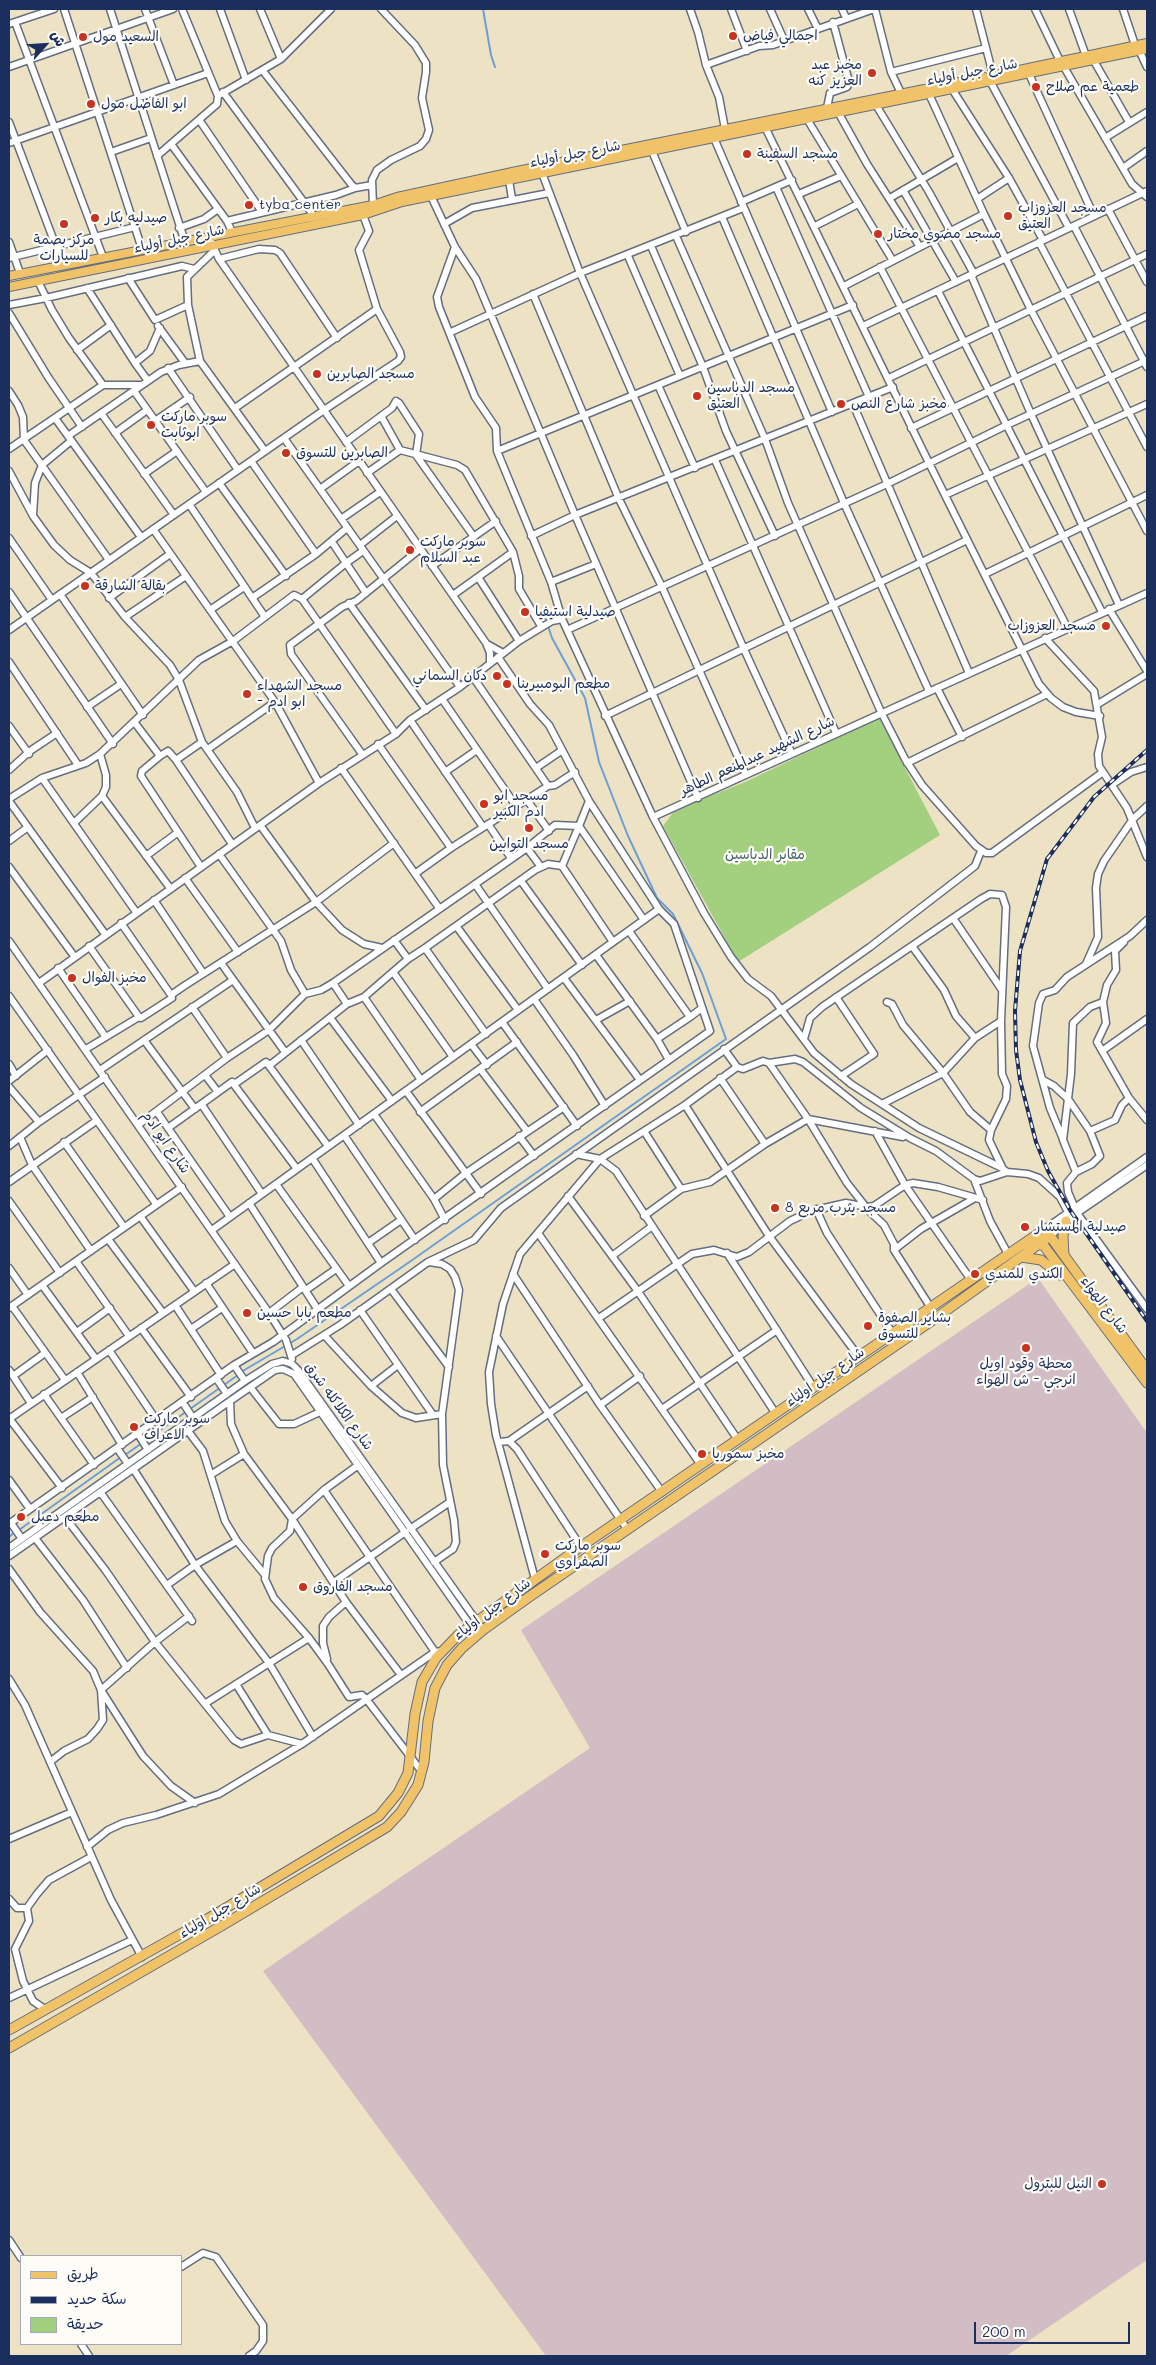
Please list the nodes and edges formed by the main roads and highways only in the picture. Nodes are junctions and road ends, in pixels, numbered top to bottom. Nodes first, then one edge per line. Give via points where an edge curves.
1 (1147, 43) edge
2 (1141, 48) edge
3 (1062, 64) junction
4 (992, 78) junction
5 (963, 84) junction
6 (429, 193) junction
7 (212, 244) junction
8 (9, 276) edge
9 (9, 287) edge
10 (1067, 1216) road end
11 (1035, 1239) junction
12 (1064, 1256) junction
13 (1021, 1257) junction
14 (1073, 1286) junction
15 (1147, 1370) edge
16 (1147, 1383) edge
17 (9, 2030) edge
18 (9, 2048) edge

1 - 2 main road, شارع جبل أولياء
2 - 3 main road, شارع جبل أولياء via 1086,56
2 - 3 main road, شارع جبل أولياء via 1094,61
3 - 4 main road, شارع جبل أولياء
3 - 4 main road, شارع جبل أولياء via 1029,74
4 - 5 main road, شارع جبل أولياء
5 - 6 main road, شارع جبل أولياء via 901,93
5 - 6 main road, شارع جبل أولياء via 929,94 652,151
6 - 7 main road, شارع جبل أولياء via 363,215
6 - 7 main road, شارع جبل أولياء via 232,232
7 - 8 main road, شارع جبل أولياء via 184,242
7 - 9 main road, شارع جبل أولياء
10 - 12 highway via 1062,1236
11 - 12 highway, شارع الهواء via 1047,1232
11 - 13 highway, شارع جبل اولياء
11 - 14 highway, شارع الهواء via 1044,1246
11 - 17 highway, شارع جبل اولياء via 1008,1254 581,1547 438,1651 418,1696 408,1773 391,1804 374,1820 142,1957
12 - 15 highway, شارع الهواء
13 - 14 highway via 1041,1260
13 - 18 highway, شارع جبل اولياء via 480,1632 447,1664 434,1688 418,1785 401,1812 380,1832
14 - 16 highway, شارع الهواء

